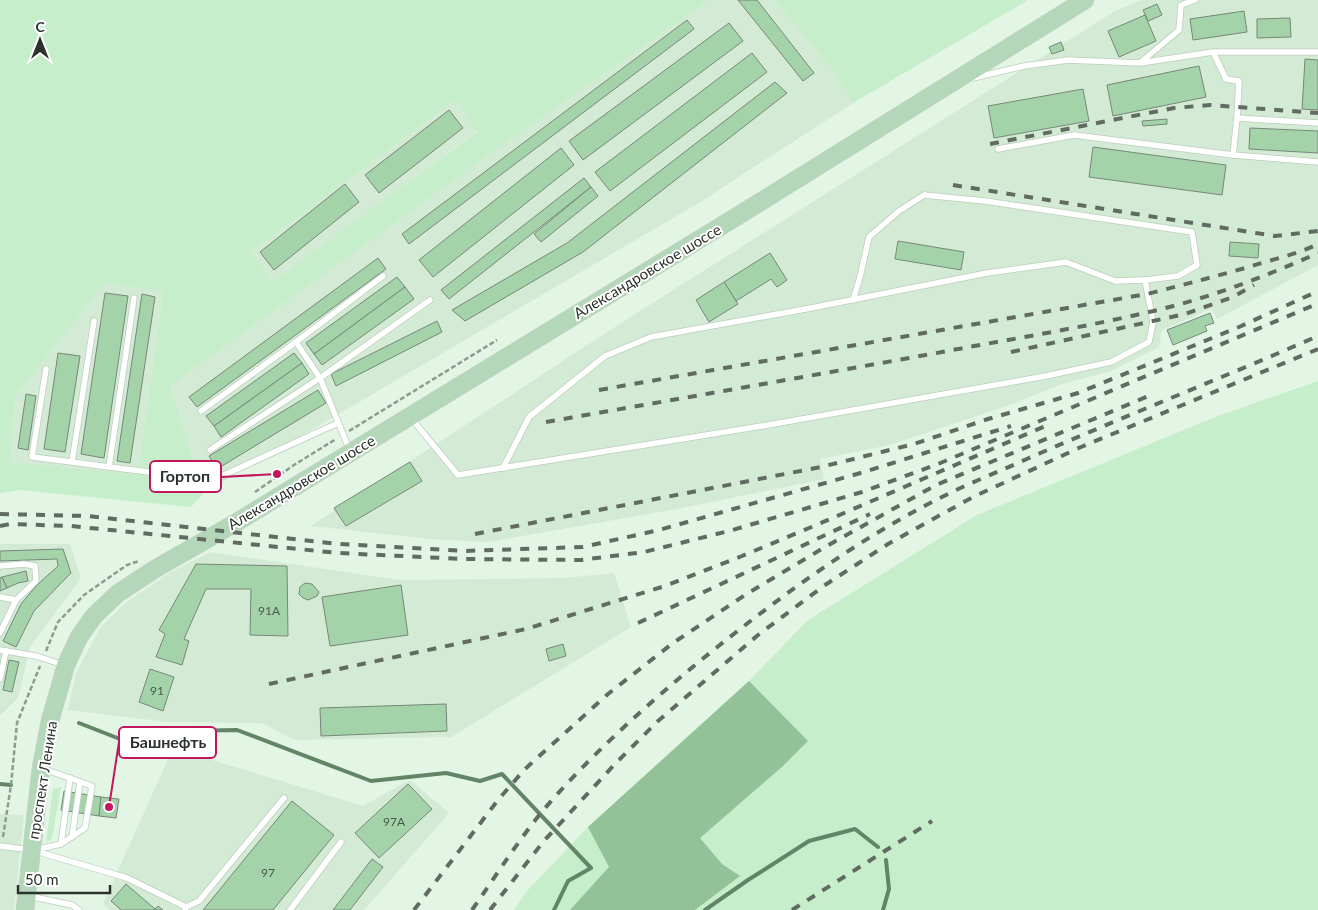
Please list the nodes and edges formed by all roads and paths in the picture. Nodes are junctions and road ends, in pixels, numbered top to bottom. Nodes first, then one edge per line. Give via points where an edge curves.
1 (1086, 0) edge
2 (1195, 0) edge
3 (1213, 52) junction
4 (1318, 52) edge
5 (1140, 63) junction
6 (953, 82) junction
7 (1237, 118) junction
8 (1318, 123) edge
9 (998, 149) dead end
10 (1233, 155) junction
11 (1318, 162) edge
12 (383, 276) dead end
13 (1145, 280) junction
14 (134, 298) dead end
15 (430, 300) dead end
16 (853, 300) junction
17 (94, 321) dead end
18 (498, 340) dead end
19 (296, 342) junction
20 (46, 369) dead end
21 (320, 378) junction
22 (201, 411) dead end
23 (409, 417) junction
24 (338, 423) junction
25 (343, 435) junction
26 (210, 450) dead end
27 (350, 453) junction
28 (72, 462) junction
29 (109, 467) junction
30 (503, 468) junction
31 (248, 497) dead end
32 (206, 540) joint
33 (143, 560) dead end
34 (0, 566) edge
35 (0, 596) edge
36 (16, 600) junction
37 (0, 633) edge
38 (3, 651) edge
39 (43, 658) junction
40 (66, 666) junction
41 (0, 678) edge
42 (41, 768) junction
43 (70, 778) junction
44 (80, 782) junction
45 (284, 798) dead end
46 (72, 838) junction
47 (341, 842) dead end
48 (61, 844) junction
49 (1, 846) edge
50 (32, 850) junction
51 (26, 903) edge
52 (186, 908) edge
53 (79, 910) edge
54 (290, 910) edge

1 - 6 main road, Александровское шоссе
2 - 5 lane via 1180,4 1179,30
3 - 4 lane
3 - 5 lane
3 - 7 lane via 1226,79 1239,82
5 - 6 lane via 1068,60
6 - 23 main road, Александровское шоссе
7 - 8 lane
7 - 10 lane
9 - 10 lane via 1074,135
10 - 11 lane
12 - 19 lane
13 - 16 lane via 1115,282 1066,262 987,273
13 - 16 lane via 1178,276 1197,265 1192,232 924,195 868,237
13 - 30 lane via 1153,322 1149,342 1111,362 1046,376
14 - 29 lane
15 - 21 lane
16 - 30 lane via 652,337 605,356 529,417
17 - 28 lane
18 - 25 path
19 - 21 lane
19 - 22 lane
20 - 28 lane via 32,457
21 - 24 lane
21 - 26 lane
23 - 27 main road, Александровское шоссе
23 - 30 lane via 458,475
24 - 25 lane
24 - 29 lane via 213,480
25 - 27 lane
25 - 31 path
27 - 32 main road, Александровское шоссе
28 - 29 lane
32 - 40 main road, проспект Ленина via 117,594 79,637
33 - 39 path via 127,565 84,595 58,622
34 - 36 lane via 35,566 36,581
35 - 36 lane
36 - 37 lane
38 - 39 lane
38 - 41 lane
39 - 40 lane
39 - 49 path via 17,723
40 - 42 main road, проспект Ленина
42 - 43 lane
42 - 50 main road, проспект Ленина
43 - 44 lane
43 - 48 lane
44 - 46 lane
44 - 46 lane via 92,786 85,828
45 - 52 lane via 199,900
46 - 48 lane
47 - 54 lane
48 - 50 lane
49 - 50 lane
50 - 51 main road, проспект Ленина
50 - 52 lane via 127,878
51 - 53 lane via 72,905

